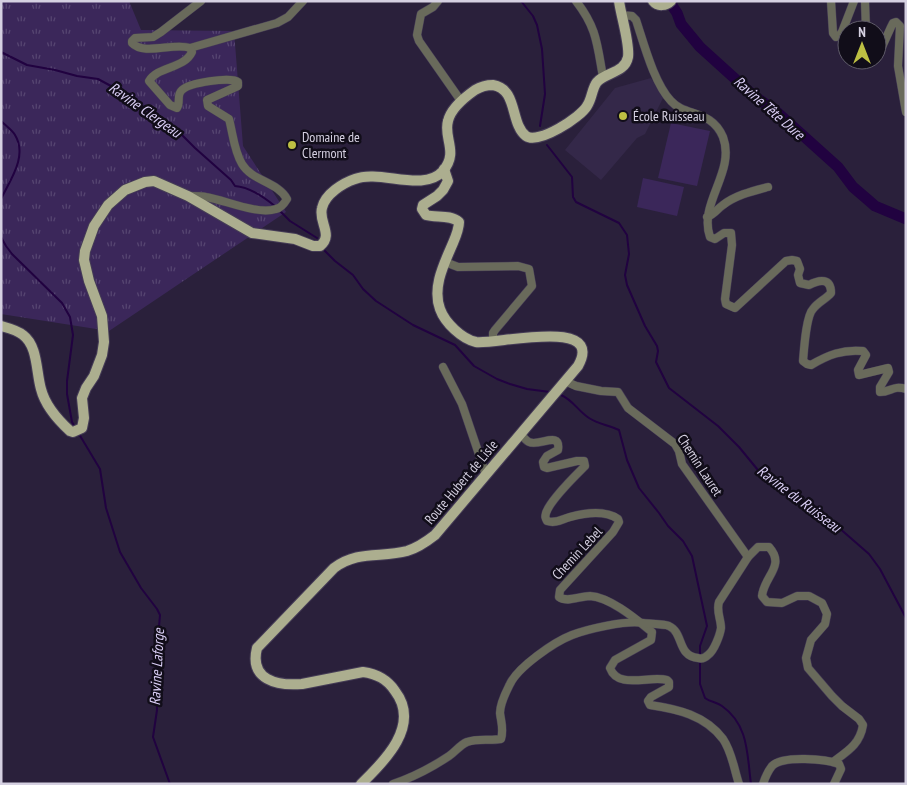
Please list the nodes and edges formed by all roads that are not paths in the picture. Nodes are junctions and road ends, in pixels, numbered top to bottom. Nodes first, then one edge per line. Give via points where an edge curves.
1 (201, 1) edge
2 (303, 1) edge
3 (438, 1) edge
4 (576, 1) edge
5 (619, 1) edge
6 (671, 1) edge
7 (831, 1) edge
8 (854, 1) edge
9 (866, 1) edge
10 (657, 3) edge
11 (621, 15) junction
12 (866, 20) edge
13 (887, 36) edge
14 (190, 48) junction
15 (603, 77) junction
16 (461, 101) junction
17 (906, 112) edge
18 (444, 169) junction
19 (768, 187) dead end
20 (188, 196) junction
21 (707, 216) junction
22 (445, 262) junction
23 (2, 326) edge
24 (493, 341) junction
25 (443, 367) dead end
26 (565, 381) junction
27 (906, 389) edge
28 (520, 434) junction
29 (486, 475) junction
30 (748, 556) junction
31 (640, 622) junction
32 (833, 762) junction
33 (361, 784) edge
34 (393, 784) edge
35 (739, 784) edge
36 (763, 784) edge
37 (834, 784) edge

1 - 14 street via 161,32 132,40 135,46 150,49
2 - 14 street via 277,24
3 - 16 street via 421,14 417,35
4 - 15 street via 596,34
5 - 11 main road
6 - 10 main road
7 - 8 street via 836,37 842,32
9 - 12 street
11 - 15 main road via 628,57 625,65
11 - 21 street via 632,16 636,20 655,75 670,100 710,120 722,136 726,149 723,174
13 - 17 street via 896,22 900,26 898,66
14 - 20 street via 192,52 186,59 155,74 150,84 170,106 177,108 182,90 193,84 236,80 238,86 208,100 208,106 229,119 242,165 283,192 287,199 277,209 270,210
15 - 16 main road via 595,84 586,108 566,124 538,138 531,139 520,130 511,102 498,86 477,88
16 - 18 main road via 448,119 451,146
18 - 20 main road via 437,177 424,180 356,178 339,187 326,199 322,208 327,234 320,246 252,233
18 - 22 main road, Route Hubert de Lisle via 448,181 443,190 422,205 422,209 426,215 448,217 459,222
19 - 21 street via 745,193
20 - 23 main road via 154,181 145,182 125,190 108,205 94,226 84,260 102,316 104,342 102,355 82,398 84,424 78,430 70,431 53,413 41,391 30,342 22,334
21 - 27 street via 710,237 715,239 731,233 726,304 735,308 786,261 796,261 800,269 800,283 829,282 832,293 812,309 803,361 811,365 841,351 863,351 866,355 858,370 859,375 888,368 880,392 900,387
22 - 24 main road, Route Hubert de Lisle via 437,293 442,315 465,338 477,342
22 - 24 street via 458,267 524,266 529,269 532,286 495,330
24 - 26 main road, Route Hubert de Lisle via 562,336 575,341 583,351 582,359
25 - 29 street via 462,404
26 - 28 main road, Route Hubert de Lisle
26 - 30 street, Chemin Lauret via 601,392 618,392 628,408 675,444 682,464
28 - 29 main road, Route Hubert de Lisle
28 - 31 street, Chemin Lebel via 533,443 557,440 558,450 547,456 544,467 577,461 586,463 546,511 547,520 555,522 591,513 614,516 619,522 560,590 559,597 567,600 588,596 601,599
29 - 33 main road, Route Hubert de Lisle via 435,535 420,545 399,552 359,556 334,568 257,648 255,662 271,682 302,684 363,672 384,679 394,689 404,711 400,735 393,751
30 - 31 street via 719,602 721,628 709,655 702,659 691,658 675,631 668,626
30 - 32 street via 758,547 769,548 775,554 777,563 763,590 762,596 767,602 782,603 797,596 809,596 822,603 827,614 825,624 808,648 808,668 863,725 853,747
31 - 34 street via 593,629 552,646 515,675 510,684 500,710 504,731 501,739 465,743 418,775
31 - 35 street via 652,632 651,640 615,660 611,671 616,677 627,680 667,680 669,687 651,697 650,705 683,711 714,730 724,740
32 - 36 street via 785,760 772,766
32 - 37 street via 841,769

